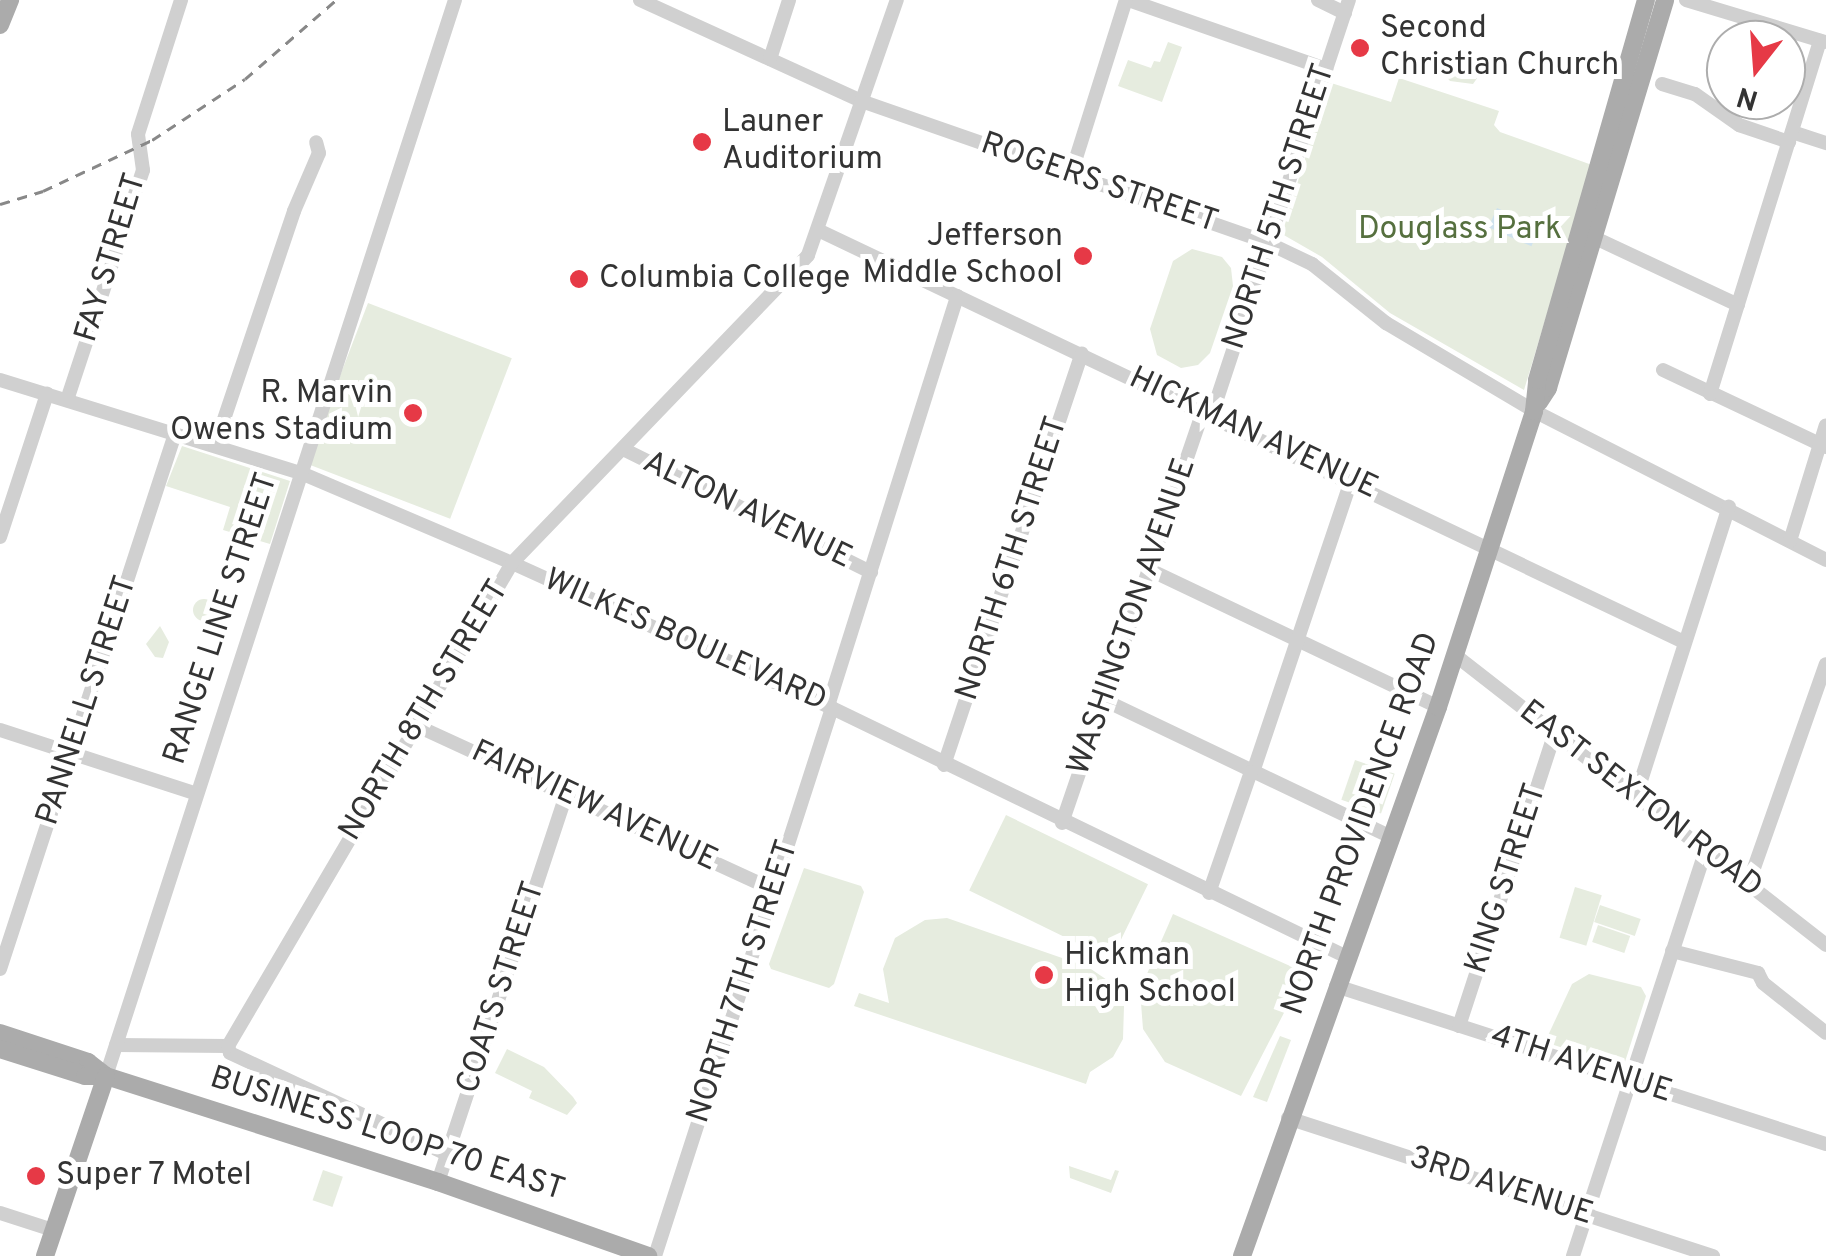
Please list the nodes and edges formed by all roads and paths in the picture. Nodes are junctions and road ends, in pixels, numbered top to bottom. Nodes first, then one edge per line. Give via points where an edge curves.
1 (10, 0) edge
2 (181, 0) edge
3 (455, 0) edge
4 (641, 0) edge
5 (789, 0) edge
6 (897, 0) edge
7 (1127, 0) edge
8 (1318, 0) edge
9 (1646, 0) edge
10 (1656, 0) edge
11 (1665, 0) edge
12 (1686, 0) edge
13 (1347, 6) edge
14 (0, 25) edge
15 (1653, 40) junction
16 (1823, 42) edge
17 (770, 59) junction
18 (1326, 70) junction
19 (1662, 84) dead end
20 (864, 102) junction
21 (1790, 137) junction
22 (316, 142) dead end
23 (1826, 143) edge
24 (1071, 174) junction
25 (820, 231) junction
26 (1593, 237) junction
27 (1268, 243) junction
28 (957, 296) junction
29 (1738, 305) junction
30 (1082, 354) junction
31 (1663, 370) dead end
32 (0, 380) edge
33 (47, 394) junction
34 (1710, 394) junction
35 (66, 400) junction
36 (1534, 411) junction
37 (1208, 412) junction
38 (1826, 425) edge
39 (176, 434) junction
40 (215, 446) junction
41 (1823, 446) edge
42 (624, 449) junction
43 (301, 473) junction
44 (1351, 481) junction
45 (1729, 507) junction
46 (0, 537) edge
47 (1790, 541) junction
48 (1489, 546) junction
49 (1826, 560) edge
50 (512, 564) junction
51 (1150, 570) junction
52 (871, 572) junction
53 (1297, 640) junction
54 (1684, 642) junction
55 (1454, 655) junction
56 (1826, 664) edge
57 (1106, 702) junction
58 (830, 707) junction
59 (1438, 707) junction
60 (415, 725) junction
61 (0, 730) edge
62 (1555, 732) junction
63 (70, 753) junction
64 (944, 765) junction
65 (1252, 772) junction
66 (196, 794) junction
67 (566, 794) junction
68 (1636, 796) junction
69 (1062, 823) junction
70 (1392, 838) junction
71 (1705, 851) junction
72 (1748, 885) junction
73 (773, 890) junction
74 (1209, 893) junction
75 (1826, 945) edge
76 (1672, 951) junction
77 (1347, 957) junction
78 (0, 969) edge
79 (1336, 986) junction
80 (1459, 1026) junction
81 (0, 1033) edge
82 (1826, 1033) edge
83 (116, 1046) junction
84 (228, 1046) junction
85 (0, 1049) edge
86 (106, 1076) junction
87 (1630, 1080) junction
88 (1288, 1118) junction
89 (1826, 1144) edge
90 (447, 1154) junction
91 (438, 1182) junction
92 (0, 1212) edge
93 (1587, 1215) junction
94 (54, 1230) junction
95 (1246, 1255) edge
96 (45, 1256) edge
97 (652, 1256) edge
98 (1573, 1256) edge
99 (1713, 1256) edge

1 - 14 main road
2 - 35 street, FAY STREET via 138,134 143,170
3 - 43 street, RANGE LINE STREET
4 - 17 street, ROGERS STREET
5 - 17 street
6 - 20 street, NORTH 8TH STREET
7 - 18 street
7 - 24 street
8 - 13 street
9 - 36 main road, NORTH PROVIDENCE ROAD via 1537,380
10 - 15 main road
11 - 15 main road, NORTH PROVIDENCE ROAD
12 - 16 street
13 - 18 street, NORTH 5TH STREET
15 - 26 main road, NORTH PROVIDENCE ROAD
16 - 21 street
17 - 20 street, ROGERS STREET
18 - 27 street, NORTH 5TH STREET
19 - 21 street via 1696,94 1738,125
20 - 24 street, ROGERS STREET
20 - 25 street, NORTH 8TH STREET
21 - 23 street
21 - 29 street
22 - 40 street via 319,154
24 - 27 street, ROGERS STREET
25 - 28 street, HICKMAN AVENUE
25 - 42 street, NORTH 8TH STREET via 808,255
26 - 29 street
26 - 36 main road, NORTH PROVIDENCE ROAD via 1548,388
27 - 36 street, ROGERS STREET via 1312,264 1386,322
27 - 37 street, NORTH 5TH STREET
28 - 30 street, HICKMAN AVENUE
28 - 52 street, NORTH 7TH STREET
29 - 34 street
30 - 37 street, HICKMAN AVENUE
30 - 64 street, NORTH 6TH STREET
31 - 34 street
32 - 33 street, WILKES BOULEVARD
33 - 35 street, WILKES BOULEVARD
33 - 46 street
34 - 41 street
35 - 39 street, WILKES BOULEVARD
36 - 45 street, ROGERS STREET
36 - 48 main road, NORTH PROVIDENCE ROAD
37 - 44 street, HICKMAN AVENUE
37 - 51 street, WASHINGTON AVENUE
38 - 41 street
39 - 40 street, WILKES BOULEVARD
39 - 63 street, PANNELL STREET
40 - 43 street, WILKES BOULEVARD
41 - 47 street
42 - 50 street, NORTH 8TH STREET
42 - 52 street, ALTON AVENUE
43 - 50 street, WILKES BOULEVARD
43 - 66 street, RANGE LINE STREET
44 - 48 street, HICKMAN AVENUE
44 - 53 street
45 - 47 street, ROGERS STREET
45 - 54 street
47 - 49 street, ROGERS STREET
48 - 54 street, HICKMAN AVENUE
48 - 55 main road, NORTH PROVIDENCE ROAD
50 - 58 street, WILKES BOULEVARD
50 - 60 street, NORTH 8TH STREET
51 - 53 street
51 - 57 street, WASHINGTON AVENUE
52 - 58 street, NORTH 7TH STREET
53 - 59 street
53 - 65 street
54 - 68 street
55 - 59 main road, NORTH PROVIDENCE ROAD
55 - 62 street, EAST SEXTON ROAD
56 - 72 street
57 - 65 street
57 - 69 street, WASHINGTON AVENUE
58 - 64 street, WILKES BOULEVARD
58 - 73 street, NORTH 7TH STREET
59 - 70 main road, NORTH PROVIDENCE ROAD
60 - 67 street, FAIRVIEW AVENUE
60 - 84 street, NORTH 8TH STREET
61 - 63 street
62 - 68 street, EAST SEXTON ROAD
62 - 80 street, KING STREET
63 - 66 street
63 - 78 street, PANNELL STREET
64 - 69 street, WILKES BOULEVARD
65 - 70 street
65 - 74 street
66 - 83 street, RANGE LINE STREET
67 - 73 street, FAIRVIEW AVENUE
67 - 90 street, COATS STREET
68 - 71 street, EAST SEXTON ROAD
69 - 74 street, WILKES BOULEVARD
70 - 77 main road, NORTH PROVIDENCE ROAD
71 - 72 street, EAST SEXTON ROAD
71 - 76 street
72 - 75 street, EAST SEXTON ROAD
73 - 97 street, NORTH 7TH STREET
74 - 77 street, WILKES BOULEVARD
76 - 82 street via 1758,973
76 - 87 street
77 - 79 main road, NORTH PROVIDENCE ROAD
79 - 80 street, 4TH AVENUE
79 - 88 main road, NORTH PROVIDENCE ROAD
80 - 87 street, 4TH AVENUE
81 - 86 main road, BUSINESS LOOP 70 EAST via 88,1062
83 - 84 street
83 - 86 street, RANGE LINE STREET
84 - 90 street via 230,1054
85 - 86 main road, BUSINESS LOOP 70 EAST via 85,1076
86 - 91 main road, BUSINESS LOOP 70 EAST
86 - 94 main road, RANGE LINE STREET
87 - 89 street, 4TH AVENUE
87 - 93 street
88 - 93 street, 3RD AVENUE
88 - 95 main road, NORTH PROVIDENCE ROAD
90 - 91 street, COATS STREET
91 - 97 main road, BUSINESS LOOP 70 EAST
92 - 94 street
93 - 98 street
93 - 99 street, 3RD AVENUE
94 - 96 main road, RANGE LINE STREET

